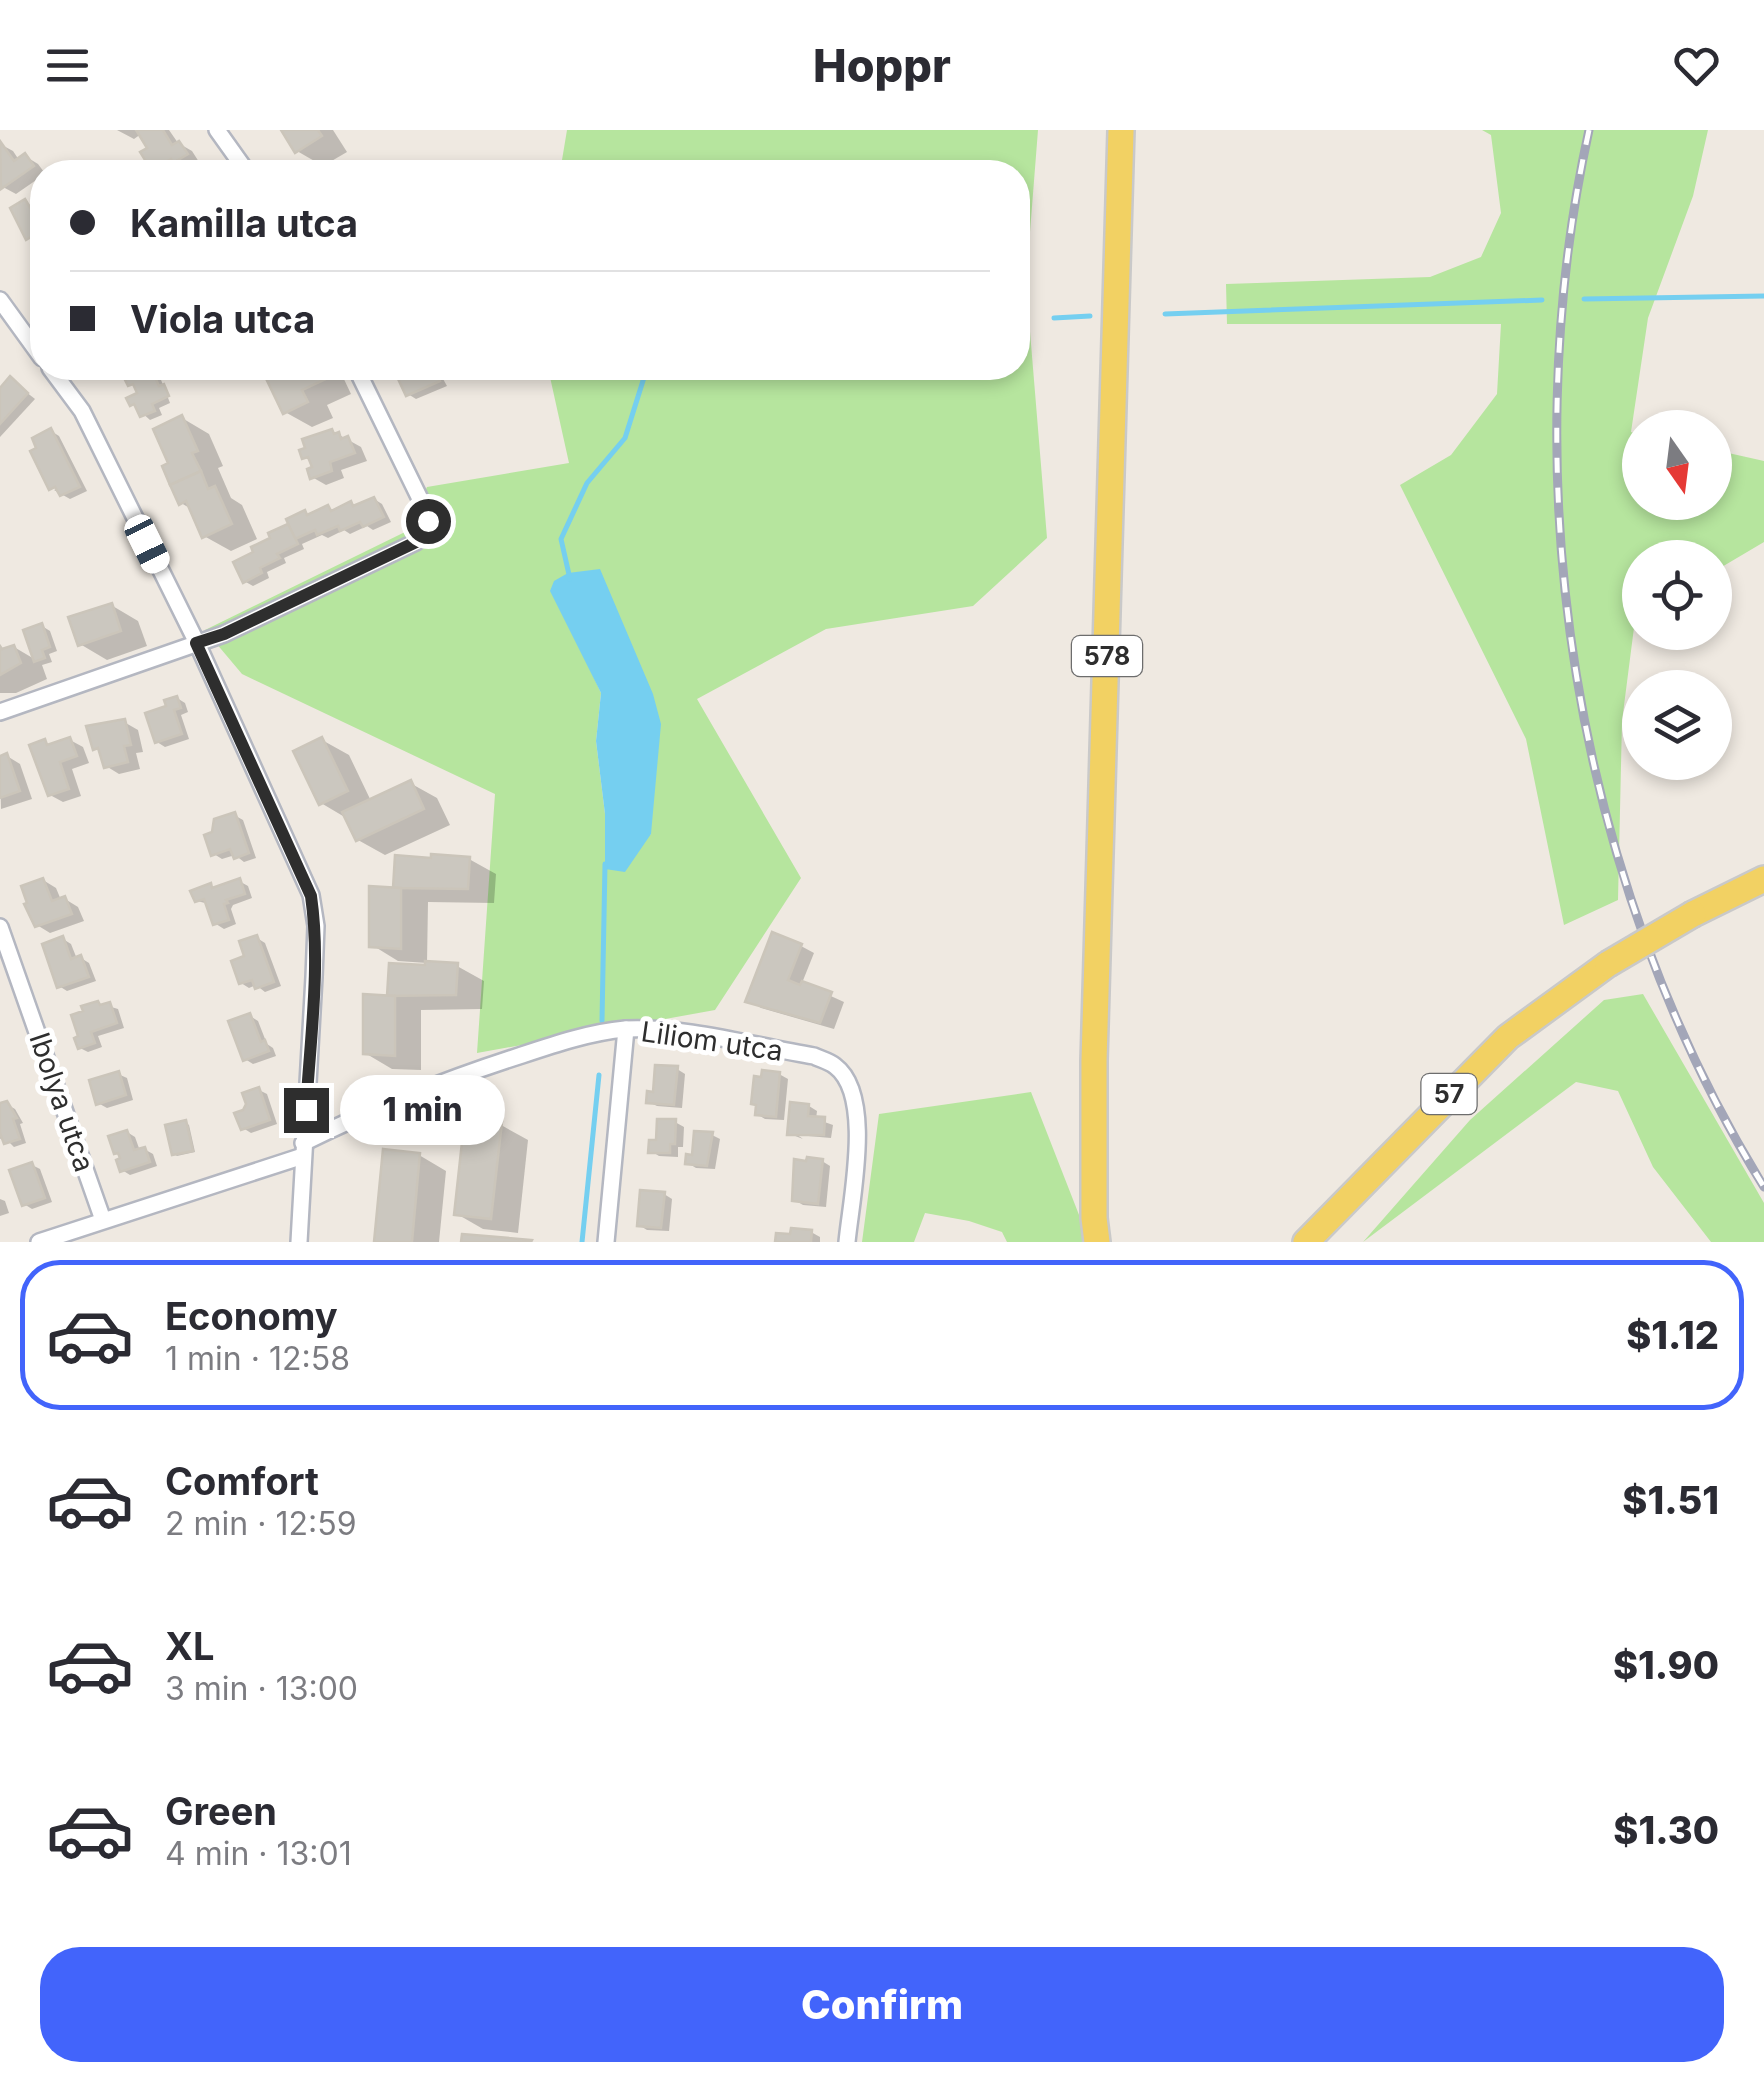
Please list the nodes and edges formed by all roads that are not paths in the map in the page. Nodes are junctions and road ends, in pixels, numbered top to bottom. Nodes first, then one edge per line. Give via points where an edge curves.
1 (216, 130) edge
2 (1121, 130) edge
3 (238, 160) edge
4 (0, 300) edge
5 (30, 341) edge
6 (59, 380) edge
7 (362, 380) edge
8 (196, 643) junction
9 (0, 712) edge
10 (1764, 880) edge
11 (0, 927) edge
12 (626, 1030) junction
13 (303, 1149) junction
14 (1095, 1183) junction
15 (104, 1220) junction
16 (40, 1242) edge
17 (299, 1242) edge
18 (606, 1242) edge
19 (848, 1242) edge
20 (1097, 1242) edge
21 (1115, 1242) edge
22 (1306, 1242) edge

1 - 3 street
2 - 14 main road, 578
4 - 5 street
6 - 8 street via 82,411
7 - 8 street via 425,509 424,532 416,542
8 - 9 street
8 - 13 street via 311,896 316,926
10 - 22 main road, 57, bridge via 1608,964 1508,1037
11 - 15 street, Ibolya utca
12 - 13 street, Liliom utca via 477,1070 351,1119
12 - 18 street
12 - 19 street, Liliom utca via 666,1030 834,1064 851,1089 858,1123
13 - 15 street, Liliom utca
13 - 17 street
14 - 20 main road, 578
14 - 21 main road, 578
15 - 16 street, Liliom utca

